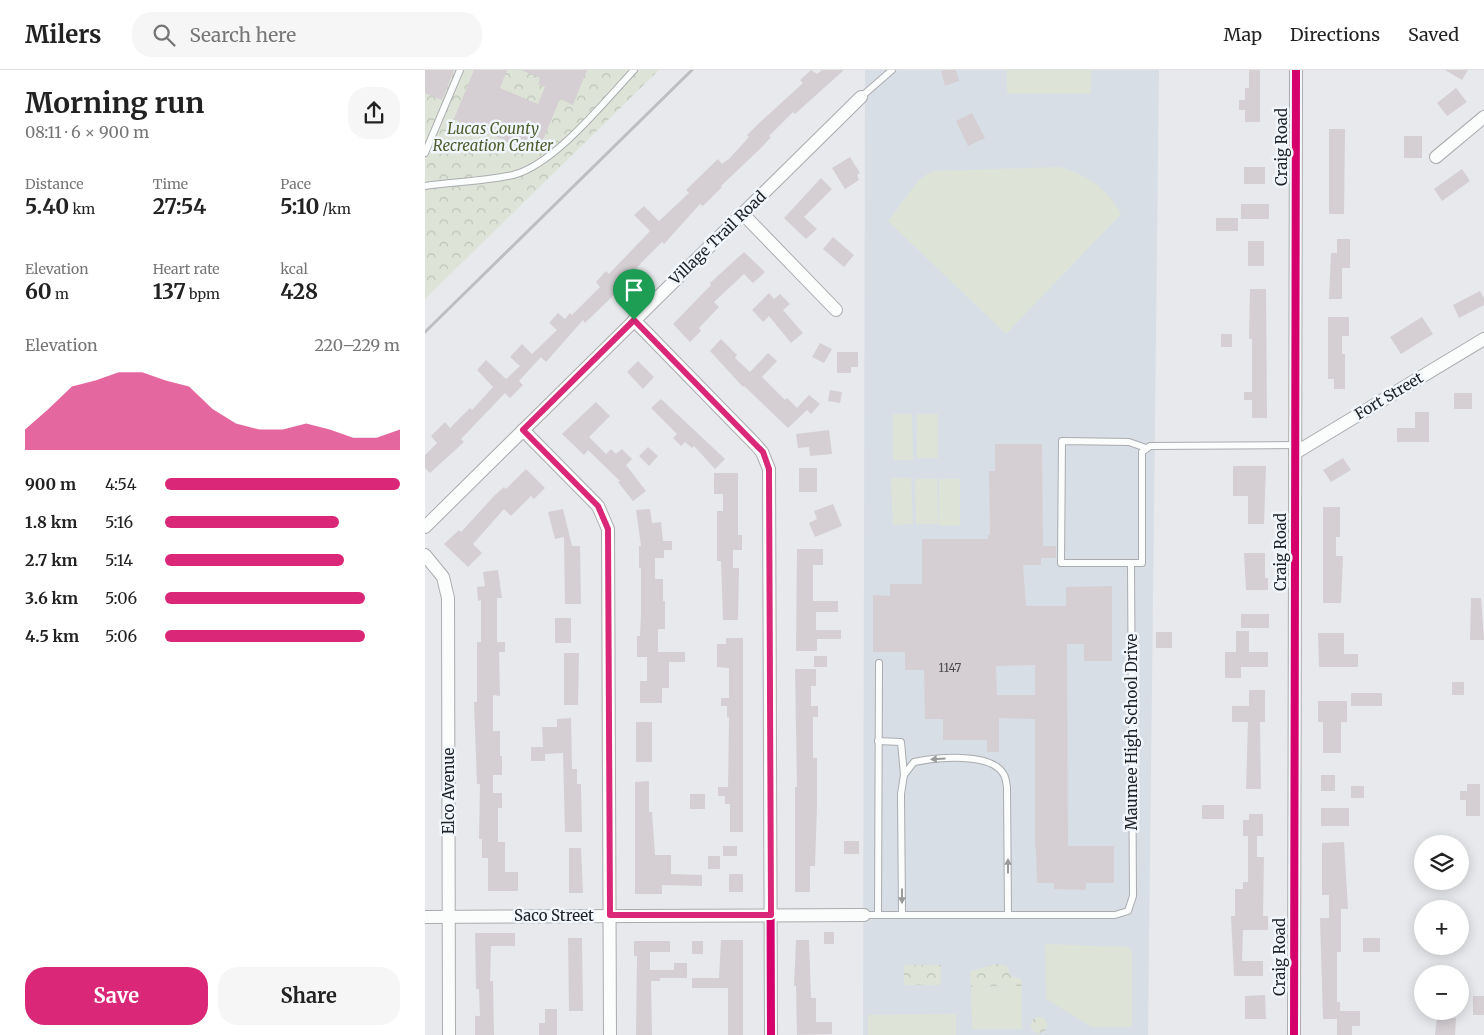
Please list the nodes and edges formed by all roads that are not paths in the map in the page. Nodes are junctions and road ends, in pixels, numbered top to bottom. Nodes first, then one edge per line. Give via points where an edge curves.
1 (460, 70) edge
2 (634, 70) edge
3 (892, 70) edge
4 (1296, 70) edge
5 (861, 97) joint
6 (1484, 118) edge
7 (425, 153) edge
8 (1436, 157) dead end
9 (425, 186) edge
10 (743, 214) junction
11 (836, 310) dead end
12 (634, 320) junction
13 (1484, 339) edge
14 (523, 430) junction
15 (1146, 448) junction
16 (1295, 449) junction
17 (425, 527) edge
18 (425, 556) edge
19 (1131, 563) junction
20 (879, 663) dead end
21 (878, 741) junction
22 (904, 775) junction
23 (610, 915) junction
24 (771, 915) junction
25 (864, 915) joint
26 (878, 915) junction
27 (902, 915) junction
28 (1008, 915) junction
29 (425, 917) edge
30 (449, 917) junction
31 (449, 1035) edge
32 (610, 1035) edge
33 (771, 1035) edge
34 (1294, 1035) edge

1 - 7 lane
2 - 9 lane via 562,145 534,166 514,174
3 - 5 lane
4 - 16 street, Craig Road
5 - 10 street, Village Trail Road
6 - 8 street
10 - 11 street
10 - 12 street, Village Trail Road
12 - 14 street, Village Trail Road
12 - 24 street via 763,452 769,469
13 - 16 street, Fort Street
14 - 17 street, Village Trail Road
14 - 23 street via 598,506 608,529
15 - 16 lane
15 - 19 lane via 1141,459 1142,562
15 - 19 lane via 1129,442 1062,441 1061,563
16 - 34 street, Craig Road
18 - 30 street, Elco Avenue via 443,577 448,598
19 - 28 lane, Maumee High School Drive via 1131,904 1128,911 1115,915
20 - 21 lane
21 - 22 lane via 901,742
21 - 26 lane
22 -> 27 lane via 901,794
28 -> 22 lane via 1007,787 1004,774 995,766 978,760 953,758 914,762
23 - 24 street, Saco Street
23 - 30 street, Saco Street
23 - 32 street
24 - 25 street, Saco Street
24 - 33 street
25 - 26 lane, Maumee High School Drive
26 - 27 lane, Maumee High School Drive
27 - 28 lane, Maumee High School Drive
29 - 30 street, Saco Street
30 - 31 street, Elco Avenue

